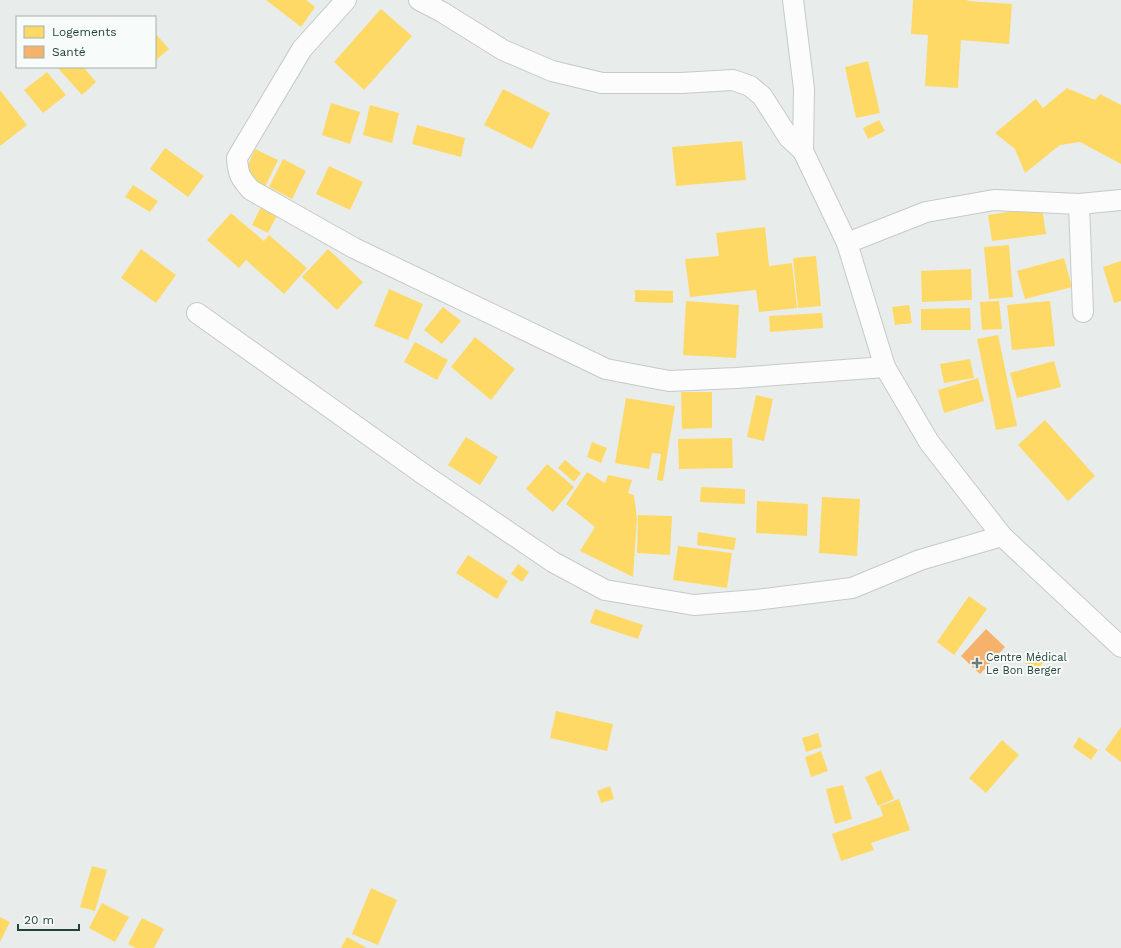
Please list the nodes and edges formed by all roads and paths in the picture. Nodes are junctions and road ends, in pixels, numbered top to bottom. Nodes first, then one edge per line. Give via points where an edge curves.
1 (346, 0) edge
2 (418, 0) edge
3 (793, 0) edge
4 (803, 151) junction
5 (1121, 200) edge
6 (1079, 204) junction
7 (847, 243) junction
8 (1083, 312) dead end
9 (197, 313) dead end
10 (885, 367) junction
11 (1002, 536) junction
12 (1121, 647) edge

1 - 10 street via 302,49 237,158 238,172 242,181 251,190 354,248 606,369 669,381
2 - 4 street via 503,50 552,71 602,83 733,80 750,86 762,96 789,138
3 - 4 street via 804,89
4 - 7 street
5 - 6 street
6 - 7 street via 994,200 926,212
6 - 8 street
7 - 10 street
9 - 11 street via 426,476 553,562 605,590 694,605 852,588 920,560
10 - 11 street via 929,442
11 - 12 street

